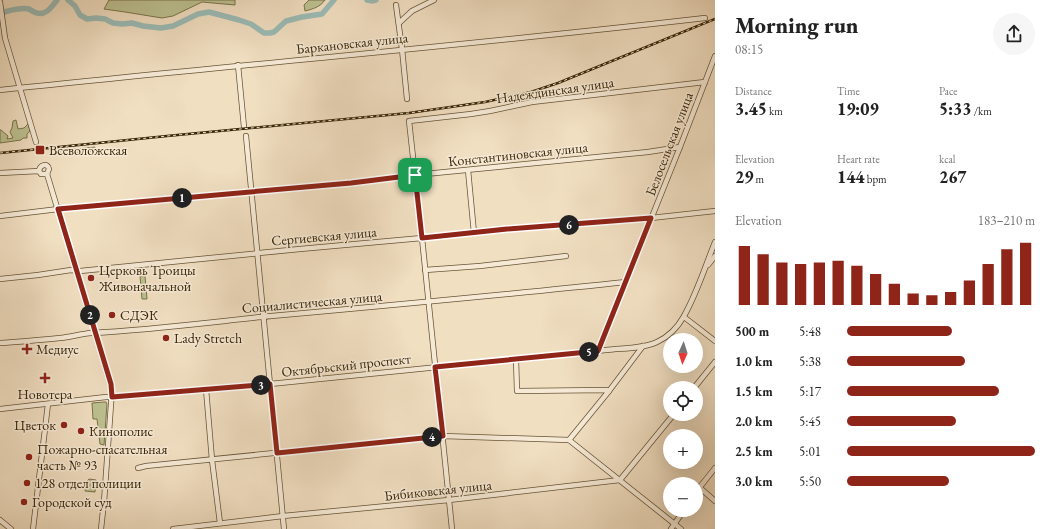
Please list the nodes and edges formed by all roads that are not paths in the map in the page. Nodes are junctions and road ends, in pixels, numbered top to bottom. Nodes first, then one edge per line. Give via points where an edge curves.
1 (434, 0) edge
2 (0, 3) edge
3 (396, 5) dead end
4 (705, 18) dead end
5 (399, 23) junction
6 (402, 50) junction
7 (715, 56) edge
8 (238, 66) junction
9 (704, 82) junction
10 (20, 88) junction
11 (0, 90) edge
12 (407, 99) dead end
13 (244, 127) dead end
14 (246, 136) dead end
15 (36, 142) dead end
16 (680, 147) junction
17 (39, 170) junction
18 (468, 170) junction
19 (0, 173) edge
20 (46, 174) junction
21 (415, 175) junction
22 (251, 192) junction
23 (58, 209) junction
24 (715, 211) edge
25 (0, 216) edge
26 (651, 218) junction
27 (474, 233) junction
28 (422, 238) junction
29 (715, 242) edge
30 (257, 253) junction
31 (566, 256) dead end
32 (715, 256) edge
33 (704, 269) junction
34 (425, 270) junction
35 (76, 271) junction
36 (0, 279) edge
37 (626, 282) junction
38 (428, 302) junction
39 (263, 317) junction
40 (684, 317) junction
41 (95, 334) junction
42 (715, 341) edge
43 (0, 343) edge
44 (643, 346) junction
45 (598, 351) junction
46 (516, 359) junction
47 (715, 362) edge
48 (435, 367) junction
49 (700, 381) edge
50 (270, 384) junction
51 (206, 389) junction
52 (609, 391) junction
53 (112, 397) junction
54 (48, 404) junction
55 (0, 409) edge
56 (668, 421) edge
57 (443, 436) junction
58 (569, 440) junction
59 (277, 453) junction
60 (212, 460) junction
61 (138, 468) dead end
62 (715, 468) edge
63 (620, 480) junction
64 (703, 484) edge
65 (703, 493) edge
66 (449, 500) junction
67 (715, 501) edge
68 (283, 516) junction
69 (680, 517) edge
70 (0, 520) edge
71 (220, 523) junction
72 (675, 524) junction
73 (11, 529) edge
74 (33, 529) edge
75 (101, 529) edge
76 (173, 529) edge
77 (284, 529) edge
78 (452, 529) edge
79 (671, 529) edge
80 (681, 529) edge

1 - 5 street via 412,11
2 - 10 street via 5,38
3 - 5 street
4 - 6 street, Баркановская улица
5 - 6 street
6 - 8 street, Баркановская улица
6 - 12 street
7 - 9 street, Белосельская улица
8 - 10 street, Баркановская улица
8 - 13 street
9 - 16 street, Белосельская улица
9 - 21 street, Надеждинская улица via 532,102 471,114 409,121
10 - 11 street, Баркановская улица
10 - 15 street
14 - 22 street
16 - 18 street, Константиновская улица
16 - 26 street, Белосельская улица
17 - 19 street
17 - 20 street via 41,174
17 - 20 street via 40,166 46,165 49,169
18 - 21 street, Константиновская улица
18 - 27 street
20 - 23 street
21 - 22 street, Константиновская улица
21 - 28 street
22 - 23 street, Константиновская улица
22 - 30 street
23 - 25 street, Константиновская улица
23 - 35 street
24 - 26 street, Сергиевская улица
26 - 27 street, Сергиевская улица
26 - 37 street, Белосельская улица
27 - 28 street, Сергиевская улица
28 - 30 street, Сергиевская улица
28 - 34 street
29 - 33 street, Октябрьский проспект
30 - 35 street, Сергиевская улица
30 - 39 street
31 - 34 street
32 - 33 street
33 - 40 street, Октябрьский проспект
34 - 38 street
35 - 36 street, Сергиевская улица
35 - 41 street
37 - 38 street, Социалистическая улица
37 - 45 street, Белосельская улица
38 - 39 street, Социалистическая улица
38 - 48 street
39 - 41 street, Социалистическая улица
39 - 50 street
40 - 42 street
40 - 44 street, Октябрьский проспект via 669,334 657,342
41 - 43 street, Социалистическая улица
41 - 53 street via 111,384
44 - 45 street, Октябрьский проспект
44 - 52 street
45 - 46 street, Октябрьский проспект
46 - 48 street, Октябрьский проспект
46 - 52 street via 517,391
47 - 49 street
48 - 50 street, Октябрьский проспект
48 - 57 street
50 - 51 street, Октябрьский проспект
50 - 59 street
51 - 53 street, Октябрьский проспект
51 - 60 street
52 - 58 street
53 - 54 street, Октябрьский проспект
53 - 75 street
54 - 55 street, Октябрьский проспект
54 - 74 street
56 - 63 street
57 - 58 street
57 - 59 street
57 - 66 street
58 - 63 street
59 - 60 street
59 - 68 street
60 - 61 street
60 - 71 street
62 - 64 street
63 - 66 street, Бибиковская улица
63 - 72 street
65 - 67 street
66 - 68 street, Бибиковская улица
66 - 78 street
68 - 71 street, Бибиковская улица
68 - 77 street
69 - 72 street
70 - 73 street
71 - 76 street, Бибиковская улица
72 - 79 street
72 - 80 street

